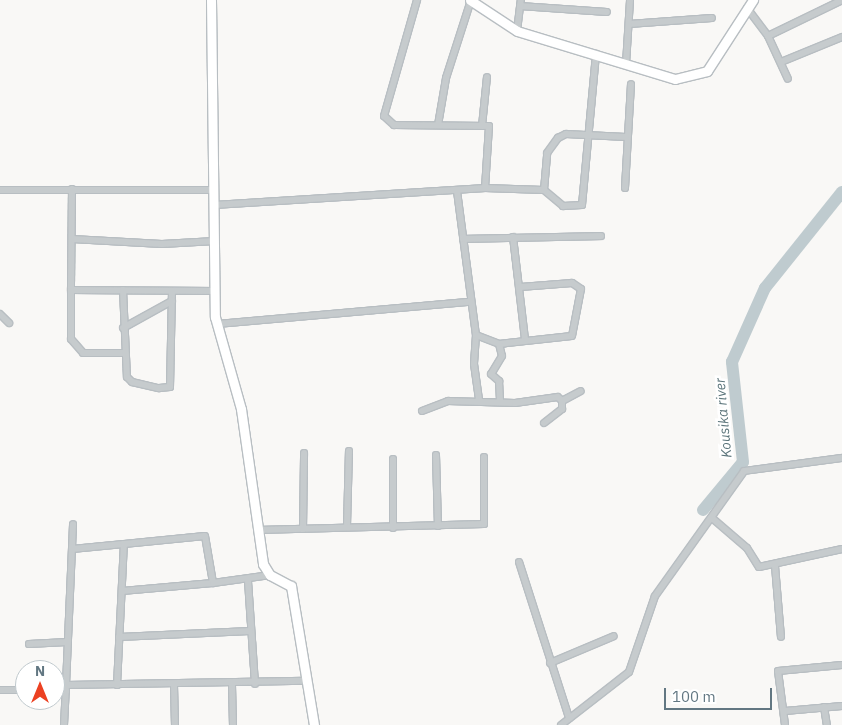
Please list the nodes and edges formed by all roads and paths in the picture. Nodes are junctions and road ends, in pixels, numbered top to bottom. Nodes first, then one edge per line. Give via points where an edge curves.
1 (211, 0) edge
2 (417, 0) edge
3 (470, 0) edge
4 (630, 0) edge
5 (753, 0) edge
6 (842, 0) edge
7 (521, 3) edge
8 (747, 8) junction
9 (607, 12) dead end
10 (712, 18) dead end
11 (629, 24) junction
12 (517, 31) junction
13 (768, 36) junction
14 (842, 37) edge
15 (596, 54) junction
16 (782, 62) junction
17 (626, 64) junction
18 (487, 77) dead end
19 (788, 80) dead end
20 (631, 84) dead end
21 (438, 125) junction
22 (482, 126) junction
23 (589, 134) junction
24 (626, 137) junction
25 (485, 188) junction
26 (626, 188) dead end
27 (72, 189) junction
28 (0, 190) edge
29 (214, 190) junction
30 (544, 190) junction
31 (457, 191) junction
32 (214, 205) junction
33 (600, 236) dead end
34 (513, 237) junction
35 (72, 239) junction
36 (464, 239) junction
37 (215, 241) junction
38 (520, 287) junction
39 (71, 290) junction
40 (123, 290) junction
41 (172, 291) junction
42 (215, 291) junction
43 (172, 301) junction
44 (470, 302) junction
45 (0, 314) edge
46 (9, 323) dead end
47 (217, 324) junction
48 (123, 328) junction
49 (476, 335) junction
50 (525, 339) junction
51 (499, 344) junction
52 (124, 353) junction
53 (581, 391) dead end
54 (479, 400) junction
55 (562, 401) junction
56 (500, 402) junction
57 (422, 411) dead end
58 (544, 423) dead end
59 (349, 452) dead end
60 (304, 454) dead end
61 (436, 456) dead end
62 (484, 457) dead end
63 (842, 458) edge
64 (392, 459) dead end
65 (712, 518) junction
66 (73, 524) dead end
67 (347, 526) junction
68 (438, 526) junction
69 (393, 528) junction
70 (303, 529) junction
71 (257, 530) junction
72 (124, 544) junction
73 (72, 549) junction
74 (842, 549) edge
75 (518, 562) dead end
76 (775, 566) junction
77 (270, 575) junction
78 (248, 581) junction
79 (212, 583) junction
80 (122, 591) junction
81 (250, 631) junction
82 (614, 636) dead end
83 (119, 637) junction
84 (781, 637) dead end
85 (67, 642) junction
86 (29, 644) dead end
87 (550, 662) junction
88 (842, 666) edge
89 (306, 681) junction
90 (255, 684) junction
91 (117, 685) junction
92 (174, 685) junction
93 (232, 685) junction
94 (66, 688) junction
95 (0, 690) edge
96 (15, 690) edge
97 (842, 706) edge
98 (824, 708) junction
99 (785, 711) junction
100 (569, 718) junction
101 (64, 725) edge
102 (175, 725) edge
103 (233, 725) edge
104 (314, 725) edge
105 (561, 725) edge
106 (785, 725) edge
107 (827, 725) edge

1 - 29 street
2 - 21 street via 384,116 394,125
3 - 12 street
3 - 21 street via 446,78
4 - 11 street
5 - 8 street
6 - 13 street
7 - 9 street
7 - 12 street
8 - 13 street
8 - 17 street via 707,71 675,79
10 - 11 street
11 - 17 street
12 - 15 street
13 - 16 street
14 - 16 street
15 - 17 street
15 - 23 street
16 - 19 street
18 - 22 street
20 - 24 street
21 - 22 street
22 - 25 street via 489,126
23 - 24 street
23 - 30 street via 566,134 552,144
23 - 30 street via 582,205 563,206
24 - 26 street
25 - 30 street
25 - 31 street
27 - 28 street
27 - 29 street
27 - 35 street
29 - 32 street
31 - 32 street
31 - 36 street
32 - 37 street
33 - 34 street
34 - 36 street
34 - 38 street
35 - 37 street via 162,244
35 - 39 street
36 - 44 street
37 - 42 street
38 - 50 street
38 - 50 street via 572,283 581,289 572,336
39 - 40 street
39 - 52 street via 71,339 83,353
40 - 41 street
40 - 48 street
41 - 42 street
41 - 43 street
42 - 47 street
43 - 48 street
43 - 52 street via 170,387 132,382
44 - 47 street via 355,316
44 - 49 street
45 - 46 street
47 - 71 street via 242,410
48 - 52 street
49 - 51 street
49 - 54 street via 474,364
50 - 51 street
51 - 56 street via 502,356 491,374 500,380
53 - 55 street
54 - 56 street
54 - 57 street via 448,401
55 - 56 street via 558,397
55 - 58 street via 562,409
59 - 67 street
60 - 70 street
61 - 68 street
62 - 68 street via 484,524
63 - 65 street via 744,471
64 - 69 street
65 - 76 street via 748,548 759,567
65 - 100 street via 656,596 630,672
66 - 73 street
67 - 69 street
67 - 70 street
68 - 69 street
70 - 71 street
71 - 77 street via 263,564
72 - 73 street
72 - 79 street via 205,536
72 - 80 street
73 - 85 street
74 - 76 street
75 - 87 street
76 - 84 street
77 - 78 street
77 - 89 street via 291,586
78 - 79 street
78 - 81 street
79 - 80 street
80 - 83 street
81 - 83 street
81 - 90 street
82 - 87 street
83 - 91 street
85 - 86 street
85 - 94 street
87 - 100 street
88 - 99 street via 778,671
89 - 90 street
89 - 104 street
90 - 93 street
91 - 92 street
91 - 94 street
92 - 93 street
92 - 102 street
93 - 103 street
94 - 101 street
95 - 96 street
97 - 98 street
98 - 99 street
98 - 107 street
99 - 106 street
100 - 105 street

